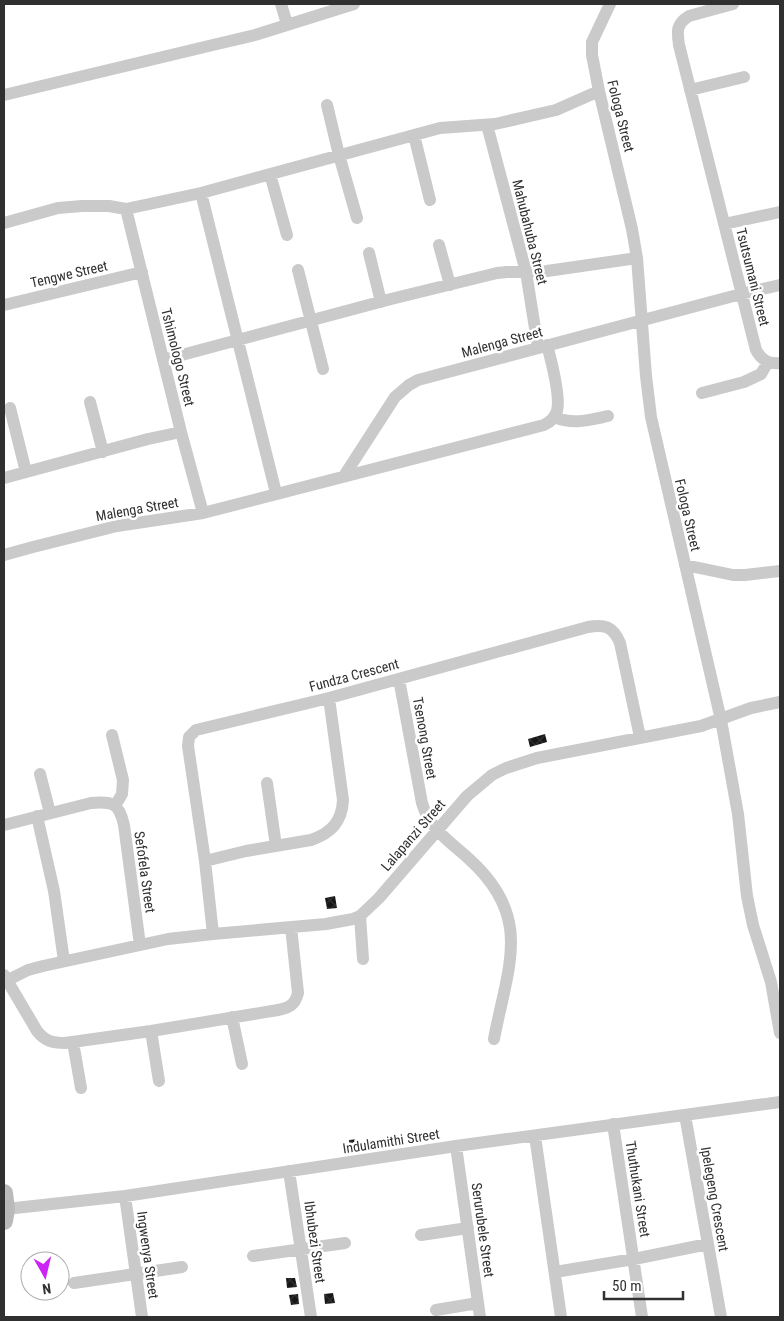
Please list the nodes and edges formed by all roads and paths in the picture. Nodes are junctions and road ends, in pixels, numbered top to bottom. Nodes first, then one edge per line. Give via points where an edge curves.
1 (281, 4) edge
2 (354, 4) edge
3 (610, 4) edge
4 (733, 4) edge
5 (287, 24) junction
6 (744, 77) dead end
7 (690, 90) junction
8 (599, 91) junction
9 (4, 95) edge
10 (327, 105) dead end
11 (487, 125) junction
12 (414, 135) junction
13 (339, 155) junction
14 (270, 174) junction
15 (201, 193) junction
16 (430, 200) dead end
17 (126, 208) junction
18 (780, 212) edge
19 (357, 218) dead end
20 (4, 223) edge
21 (724, 224) junction
22 (287, 235) dead end
23 (439, 245) dead end
24 (369, 253) dead end
25 (637, 258) junction
26 (298, 270) dead end
27 (142, 272) junction
28 (526, 272) junction
29 (450, 284) junction
30 (780, 285) edge
31 (741, 294) junction
32 (381, 302) junction
33 (4, 305) edge
34 (310, 321) junction
35 (642, 321) junction
36 (238, 340) junction
37 (543, 346) junction
38 (163, 360) junction
39 (774, 363) edge
40 (324, 369) dead end
41 (702, 393) dead end
42 (90, 402) dead end
43 (10, 408) dead end
44 (608, 416) dead end
45 (554, 417) junction
46 (181, 432) junction
47 (103, 452) junction
48 (26, 472) junction
49 (344, 476) junction
50 (4, 478) edge
51 (276, 493) junction
52 (203, 513) junction
53 (4, 555) edge
54 (685, 565) junction
55 (780, 571) edge
56 (399, 679) junction
57 (329, 698) junction
58 (780, 702) edge
59 (721, 720) junction
60 (112, 735) dead end
61 (640, 737) junction
62 (40, 774) dead end
63 (267, 783) dead end
64 (115, 806) junction
65 (44, 815) junction
66 (4, 825) edge
67 (437, 830) junction
68 (276, 846) junction
69 (205, 861) junction
70 (360, 916) junction
71 (291, 927) junction
72 (213, 934) junction
73 (140, 945) junction
74 (363, 959) dead end
75 (64, 961) junction
76 (5, 979) edge
77 (232, 1018) junction
78 (151, 1031) junction
79 (780, 1033) edge
80 (494, 1039) dead end
81 (73, 1042) junction
82 (242, 1064) dead end
83 (159, 1081) dead end
84 (81, 1088) dead end
85 (780, 1102) edge
86 (686, 1115) junction
87 (613, 1124) junction
88 (535, 1136) junction
89 (456, 1146) junction
90 (289, 1171) junction
91 (125, 1196) junction
92 (5, 1208) edge
93 (468, 1228) junction
94 (420, 1235) dead end
95 (345, 1243) dead end
96 (708, 1244) junction
97 (301, 1250) junction
98 (253, 1256) dead end
99 (634, 1259) junction
100 (182, 1267) dead end
101 (555, 1272) junction
102 (136, 1273) junction
103 (74, 1283) dead end
104 (478, 1303) junction
105 (436, 1310) dead end
106 (142, 1317) edge
107 (311, 1317) edge
108 (480, 1317) edge
109 (561, 1317) edge
110 (642, 1317) edge
111 (721, 1317) edge

1 - 5 street
2 - 5 street
3 - 8 street, Fologa Street via 592,42
4 - 7 street, Tsutsumani Street via 689,16 679,24 679,45
5 - 9 street
6 - 7 street
7 - 21 street, Tsutsumani Street
8 - 11 street via 556,110
8 - 25 street, Fologa Street
10 - 13 street
11 - 12 street via 440,128
11 - 28 street, Mahubahuba Street
12 - 13 street
12 - 16 street
13 - 14 street
13 - 19 street
14 - 15 street
14 - 22 street
15 - 17 street
15 - 36 street
17 - 20 street via 71,206
17 - 27 street, Tshimologo Street
18 - 21 street, Tsutsumani Street
21 - 31 street, Tsutsumani Street
23 - 29 street
24 - 32 street
25 - 28 street
25 - 35 street, Fologa Street
26 - 34 street
27 - 33 street, Tengwe Street
27 - 38 street, Tshimologo Street
28 - 29 street via 497,273
28 - 37 street, Mahubahuba Street
29 - 32 street
30 - 31 street, Malenga Street
31 - 35 street, Malenga Street
31 - 39 street, Tsutsumani Street via 756,350 760,356
32 - 34 street
34 - 36 street
34 - 40 street
35 - 37 street, Malenga Street
35 - 54 street, Fologa Street via 651,417
36 - 38 street
36 - 51 street
37 - 45 street, Mahubahuba Street via 554,373 558,403
37 - 49 street, Malenga Street via 409,385 395,397
38 - 46 street, Tshimologo Street
39 - 41 street via 744,382
42 - 47 street
43 - 48 street
44 - 45 street via 578,422
45 - 49 street via 544,426
46 - 47 street
46 - 52 street, Tshimologo Street
47 - 48 street
48 - 50 street
49 - 51 street, Malenga Street
51 - 52 street, Malenga Street
52 - 53 street, Malenga Street via 117,526
54 - 55 street via 733,575
54 - 59 street, Fologa Street
56 - 57 street, Fundza Crescent
56 - 61 street, Fundza Crescent via 600,625 607,627 620,642
56 - 67 street, Tsenong Street via 422,803 428,819
57 - 68 street via 342,794 340,817 321,837
57 - 69 street, Fundza Crescent via 192,733 188,746
58 - 59 street, Lalapanzi Street via 751,708
59 - 61 street, Lalapanzi Street
59 - 79 street, Fologa Street via 738,814 747,896 771,982
60 - 64 street via 123,780 122,794
61 - 67 street, Lalapanzi Street via 537,758 506,768 474,790
62 - 65 street
63 - 68 street
64 - 65 street via 91,803
64 - 73 street, Sefofela Street via 124,825
65 - 66 street
65 - 75 street
67 - 70 street, Lalapanzi Street
67 - 80 street, Tsenong Street via 487,876 509,920 512,936 508,977
68 - 69 street
69 - 72 street, Fundza Crescent
70 - 71 street, Lalapanzi Street via 340,922
70 - 74 street
71 - 72 street, Lalapanzi Street
71 - 77 street via 298,986 294,1003 285,1009
72 - 73 street, Lalapanzi Street
73 - 75 street, Lalapanzi Street
75 - 76 street, Lalapanzi Street
76 - 81 street via 43,1038 57,1043
77 - 78 street
77 - 82 street
78 - 81 street
78 - 83 street
81 - 84 street
85 - 86 street, Indulamithi Street
86 - 87 street, Indulamithi Street
86 - 96 street, Ipelegeng Crescent
87 - 88 street, Indulamithi Street
87 - 99 street, Thuthukani Street
88 - 89 street, Indulamithi Street
88 - 101 street
89 - 90 street, Indulamithi Street
89 - 93 street, Serurubele Street
90 - 91 street, Indulamithi Street
90 - 97 street, Ibhubezi Street
91 - 92 street, Indulamithi Street
91 - 102 street, Ingwenya Street
93 - 94 street
93 - 104 street, Serurubele Street
95 - 97 street
96 - 99 street
96 - 111 street, Ipelegeng Crescent
97 - 98 street
97 - 107 street, Ibhubezi Street
99 - 101 street
99 - 110 street, Thuthukani Street
100 - 102 street
101 - 109 street
102 - 103 street
102 - 106 street, Ingwenya Street
104 - 105 street
104 - 108 street, Serurubele Street

